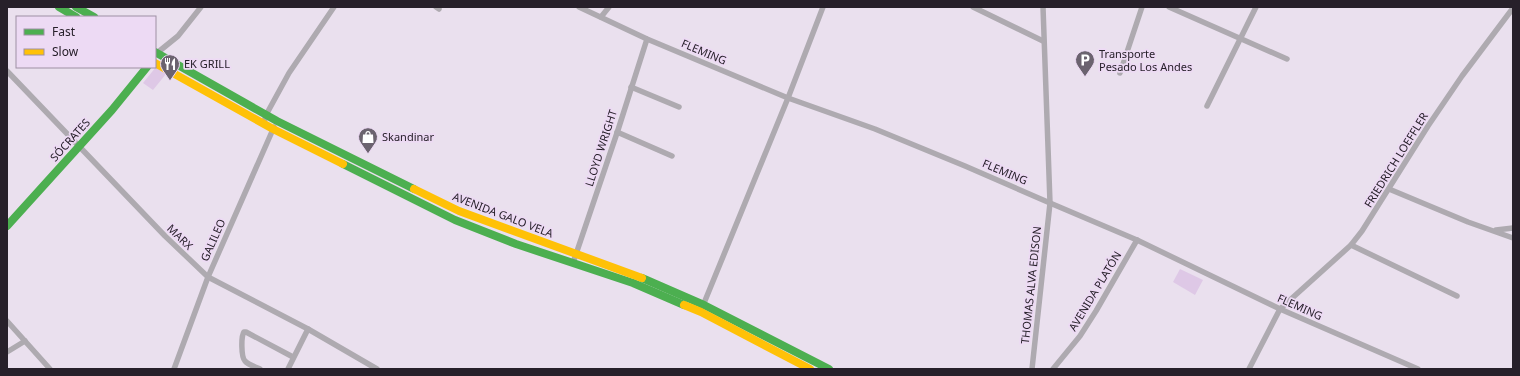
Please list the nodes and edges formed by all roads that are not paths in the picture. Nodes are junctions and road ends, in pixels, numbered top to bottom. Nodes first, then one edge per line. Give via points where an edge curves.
1 (59, 7) edge
2 (76, 7) edge
3 (200, 7) edge
4 (334, 7) edge
5 (579, 7) edge
6 (609, 7) edge
7 (823, 7) edge
8 (973, 7) edge
9 (1043, 7) edge
10 (1142, 7) edge
11 (1169, 7) edge
12 (1256, 7) edge
13 (1513, 8) edge
14 (74, 16) edge
15 (92, 16) edge
16 (601, 17) junction
17 (647, 39) junction
18 (1240, 39) junction
19 (1043, 40) junction
20 (156, 54) edge
21 (1287, 59) dead end
22 (156, 64) edge
23 (146, 68) edge
24 (7, 71) edge
25 (1120, 73) dead end
26 (631, 87) junction
27 (788, 98) junction
28 (1207, 106) dead end
29 (679, 107) dead end
30 (266, 115) junction
31 (264, 124) junction
32 (275, 125) junction
33 (617, 132) junction
34 (80, 146) junction
35 (672, 156) dead end
36 (366, 165) junction
37 (362, 174) junction
38 (1389, 189) junction
39 (1050, 203) junction
40 (458, 211) junction
41 (455, 220) junction
42 (7, 226) edge
43 (1513, 228) edge
44 (1494, 230) junction
45 (1513, 238) edge
46 (1137, 240) junction
47 (1352, 245) junction
48 (576, 254) junction
49 (573, 263) junction
50 (208, 277) junction
51 (1457, 296) dead end
52 (702, 309) junction
53 (1280, 309) junction
54 (7, 321) edge
55 (308, 329) junction
56 (26, 341) junction
57 (7, 352) edge
58 (293, 357) junction
59 (374, 368) edge
60 (50, 369) edge
61 (174, 369) edge
62 (260, 369) edge
63 (288, 369) edge
64 (810, 369) edge
65 (829, 369) edge
66 (1032, 369) edge
67 (1053, 369) edge
68 (1249, 369) edge
69 (1418, 369) edge

1 - 14 main road
2 - 15 main road
3 - 20 street via 178,36
4 - 30 street via 289,73
5 - 16 street, FLEMING
6 - 16 street
7 - 27 street
8 - 19 street
9 - 19 street, THOMAS ALVA EDISON
10 - 25 street
11 - 18 street
12 - 18 street
13 - 38 street, FRIEDRICH LOEFFLER via 1462,76
16 - 17 street, FLEMING
17 - 26 street, LLOYD WRIGHT
17 - 27 street, FLEMING
18 - 21 street
18 - 28 street
19 - 39 street, THOMAS ALVA EDISON
20 - 30 main road, AVENIDA GALO VELA
22 - 31 main road, AVENIDA GALO VELA
23 - 34 main road, SÓCRATES
24 - 34 street, MARX
26 - 29 street
26 - 33 street, LLOYD WRIGHT
27 - 39 street, FLEMING via 882,132
27 - 52 street
30 - 31 street
30 - 32 main road, AVENIDA GALO VELA
31 - 32 main road, AVENIDA GALO VELA
32 - 36 main road, AVENIDA GALO VELA
32 - 37 main road, AVENIDA GALO VELA
32 - 50 street, GALILEO
33 - 35 street
33 - 48 street, LLOYD WRIGHT
34 - 42 main road, SÓCRATES
34 - 50 street, MARX via 165,236
36 - 37 main road
36 - 40 main road, AVENIDA GALO VELA
37 - 41 main road, AVENIDA GALO VELA
38 - 44 street via 1468,222
38 - 47 street, FRIEDRICH LOEFFLER
39 - 46 street, FLEMING
39 - 66 street, THOMAS ALVA EDISON
40 - 41 main road
40 - 48 main road, AVENIDA GALO VELA
41 - 49 main road, AVENIDA GALO VELA
43 - 44 street
44 - 45 street
46 - 53 street, FLEMING
46 - 67 street, AVENIDA PLATÓN via 1080,336
47 - 51 street
47 - 53 street, FRIEDRICH LOEFFLER
48 - 49 street, LLOYD WRIGHT
48 - 52 main road, AVENIDA GALO VELA via 636,275
49 - 52 main road, AVENIDA GALO VELA
50 - 55 street, MARX
50 - 61 street, GALILEO
52 - 64 main road, AVENIDA GALO VELA
52 - 65 main road, AVENIDA GALO VELA
53 - 68 street
53 - 69 street, FLEMING
54 - 56 street
55 - 58 street
55 - 59 street, MARX
56 - 57 street
56 - 60 street
58 - 62 street via 244,332 242,339 245,361
58 - 63 street

